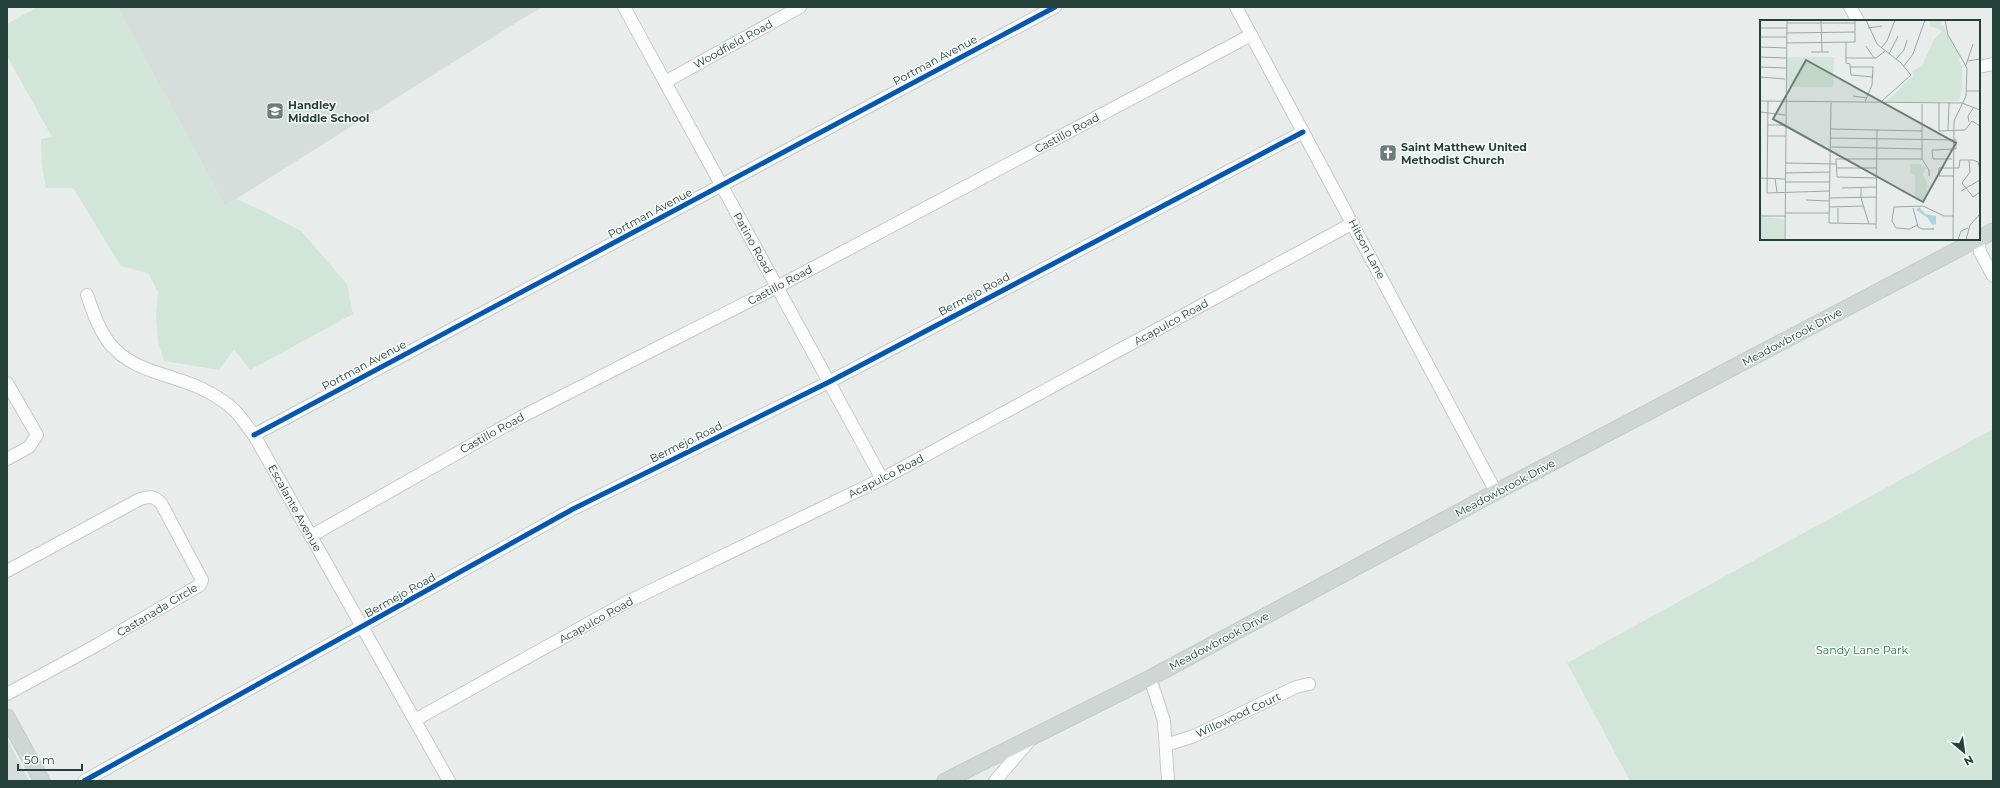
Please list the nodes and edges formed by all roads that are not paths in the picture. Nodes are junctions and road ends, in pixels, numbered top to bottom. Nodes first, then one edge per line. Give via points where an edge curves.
1 (624, 7) edge
2 (800, 7) edge
3 (1055, 7) edge
4 (1236, 7) edge
5 (1850, 7) edge
6 (1857, 20) edge
7 (1251, 35) junction
8 (1993, 64) edge
9 (1980, 68) edge
10 (665, 82) junction
11 (1303, 132) junction
12 (722, 186) junction
13 (1353, 223) junction
14 (1993, 231) edge
15 (1980, 238) edge
16 (1976, 240) edge
17 (1978, 240) edge
18 (1993, 276) edge
19 (777, 287) junction
20 (87, 295) dead end
21 (829, 382) junction
22 (7, 383) edge
23 (254, 435) junction
24 (7, 459) edge
25 (882, 479) junction
26 (1496, 492) junction
27 (311, 536) junction
28 (7, 571) edge
29 (362, 628) junction
30 (1150, 678) junction
31 (1309, 684) dead end
32 (7, 694) edge
33 (7, 717) edge
34 (415, 720) junction
35 (1032, 737) junction
36 (1166, 745) junction
37 (42, 781) edge
38 (84, 781) edge
39 (449, 781) edge
40 (945, 781) edge
41 (995, 781) edge
42 (1168, 781) edge

1 - 10 street, Patino Road
2 - 10 street, Woodfield Road
3 - 12 street, Portman Avenue
4 - 7 street, Hitson Lane
5 - 6 street
7 - 11 street, Hitson Lane
7 - 19 street, Castillo Road
8 - 9 street
10 - 12 street, Patino Road
11 - 13 street, Hitson Lane
11 - 21 street, Bermejo Road
12 - 19 street, Patino Road
12 - 23 street, Portman Avenue
13 - 25 street, Acapulco Road
13 - 26 street, Hitson Lane
14 - 15 main road, Meadowbrook Drive
16 - 26 main road, Meadowbrook Drive
17 - 18 street via 1980,252
19 - 21 street, Patino Road
19 - 27 street, Castillo Road via 521,417
20 - 23 street, Escalante Avenue via 96,321 110,344 122,356 143,369 187,382 214,396 233,409
21 - 25 street, Patino Road
21 - 29 street, Bermejo Road via 573,510
22 - 24 street via 36,435 29,447
23 - 27 street, Escalante Avenue
25 - 34 street, Acapulco Road via 625,603
26 - 30 main road, Meadowbrook Drive
27 - 29 street, Escalante Avenue
28 - 32 street, Castanada Circle via 149,496 161,503 202,580 200,585
29 - 34 street, Escalante Avenue
29 - 38 street, Bermejo Road
30 - 35 main road, Meadowbrook Drive
30 - 36 street via 1164,722
31 - 36 street, Willowood Court via 1296,687 1194,736
33 - 37 main road
34 - 39 street, Escalante Avenue
35 - 40 main road, Meadowbrook Drive
35 - 41 street
36 - 42 street

